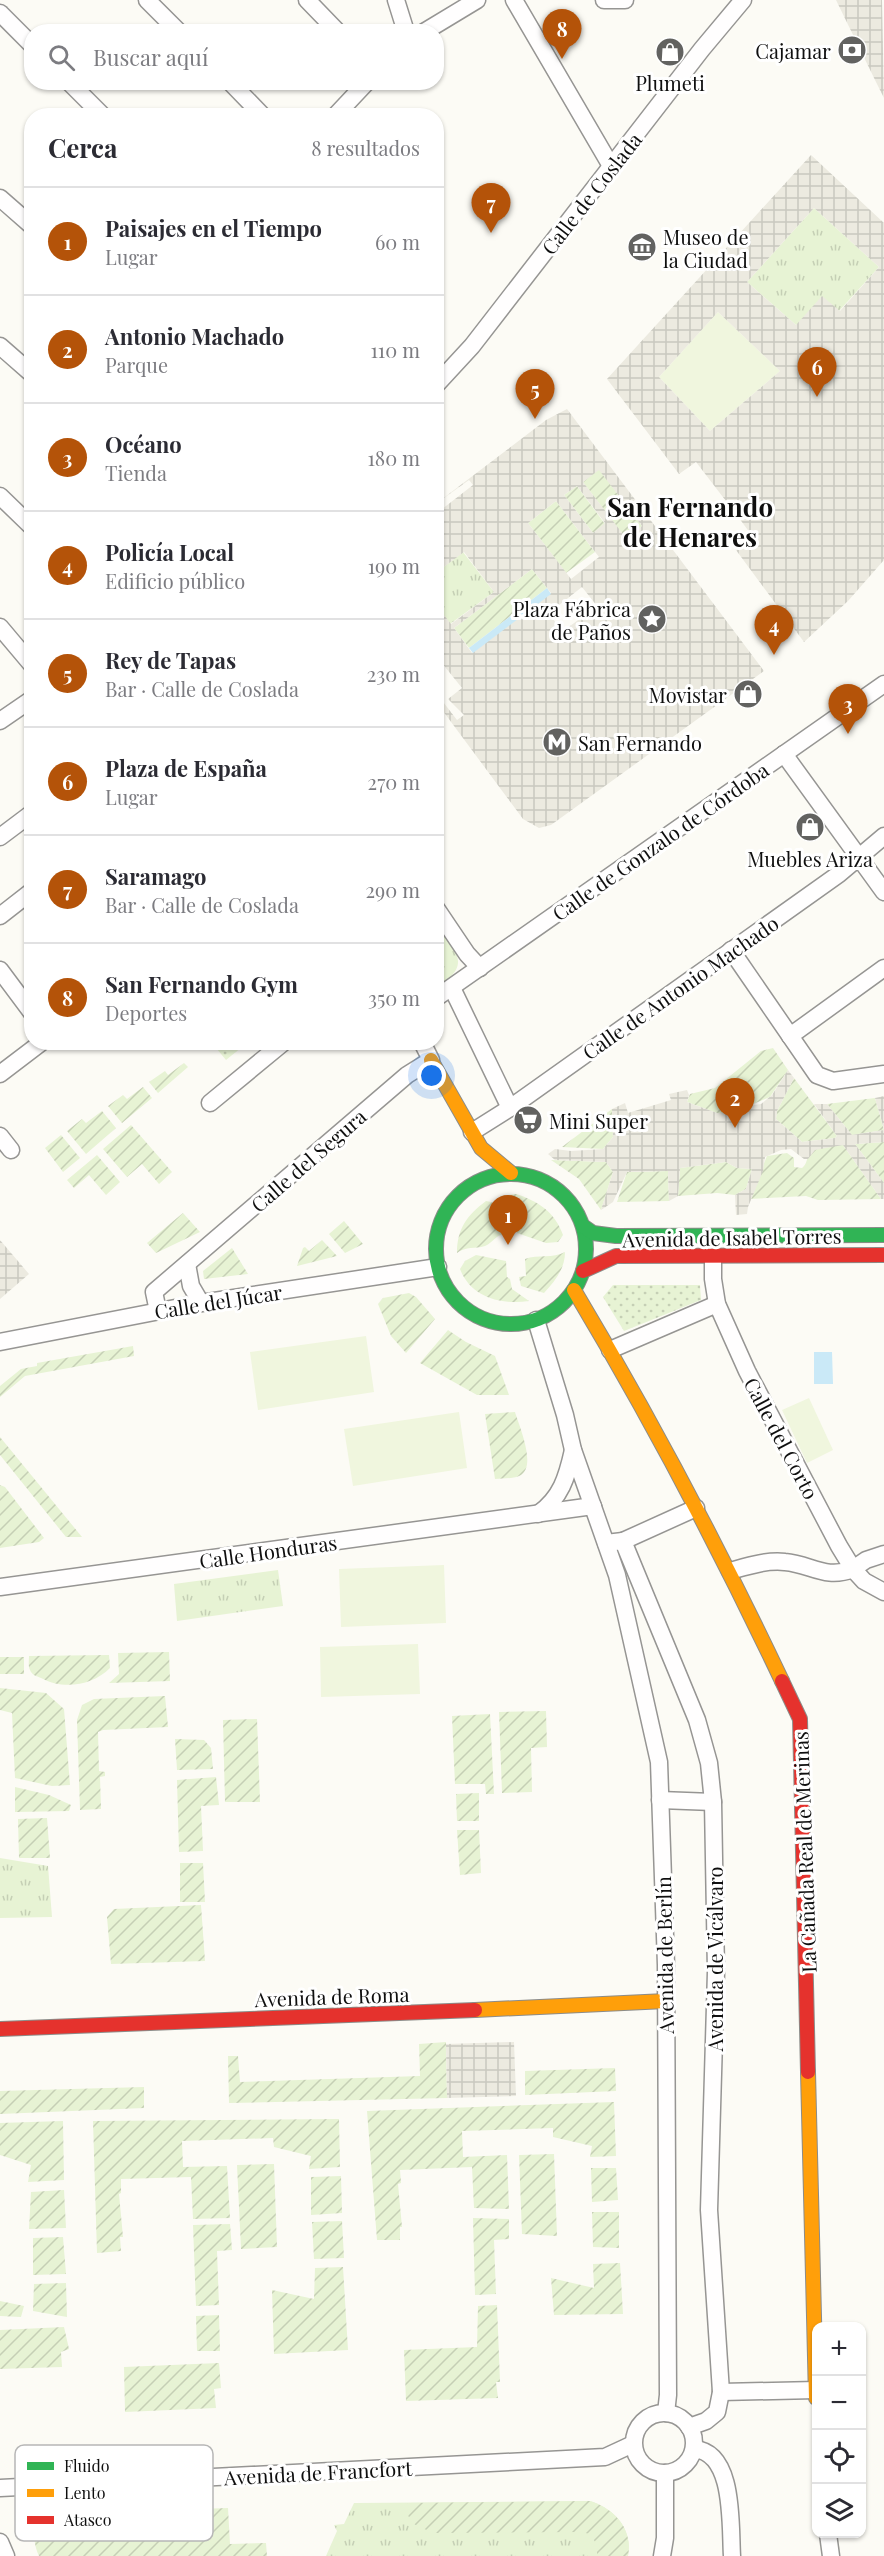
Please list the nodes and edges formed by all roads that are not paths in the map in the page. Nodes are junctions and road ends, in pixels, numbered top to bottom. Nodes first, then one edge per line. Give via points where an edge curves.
1 (147, 0) edge
2 (307, 0) edge
3 (396, 0) edge
4 (477, 0) edge
5 (514, 0) edge
6 (604, 0) edge
7 (625, 0) edge
8 (743, 0) edge
9 (0, 13) edge
10 (171, 24) edge
11 (330, 24) edge
12 (404, 24) edge
13 (437, 24) edge
14 (24, 37) edge
15 (77, 90) edge
16 (238, 90) edge
17 (359, 90) edge
18 (95, 108) edge
19 (255, 108) edge
20 (343, 108) edge
21 (611, 166) junction
22 (0, 198) edge
23 (24, 219) edge
24 (2, 352) edge
25 (24, 368) edge
26 (444, 376) edge
27 (0, 496) edge
28 (24, 519) edge
29 (0, 627) edge
30 (24, 655) edge
31 (884, 684) edge
32 (24, 704) edge
33 (0, 721) edge
34 (784, 754) junction
35 (24, 819) edge
36 (884, 836) edge
37 (0, 837) edge
38 (859, 858) junction
39 (884, 892) edge
40 (24, 897) edge
41 (0, 916) edge
42 (444, 920) edge
43 (731, 950) junction
44 (480, 968) junction
45 (884, 968) edge
46 (0, 970) edge
47 (452, 988) junction
48 (444, 993) edge
49 (24, 1002) edge
50 (790, 1035) junction
51 (32, 1050) edge
52 (274, 1050) edge
53 (426, 1050) edge
54 (431, 1060) junction
55 (0, 1074) edge
56 (884, 1074) edge
57 (210, 1103) dead end
58 (510, 1108) junction
59 (472, 1132) junction
60 (0, 1136) edge
61 (481, 1148) junction
62 (11, 1150) dead end
63 (511, 1173) junction
64 (471, 1185) junction
65 (583, 1226) junction
66 (884, 1235) edge
67 (884, 1255) edge
68 (713, 1257) junction
69 (187, 1264) junction
70 (438, 1267) junction
71 (583, 1271) junction
72 (574, 1290) junction
73 (201, 1303) junction
74 (717, 1304) junction
75 (158, 1311) junction
76 (536, 1320) junction
77 (0, 1342) edge
78 (610, 1350) junction
79 (573, 1450) junction
80 (593, 1506) junction
81 (696, 1508) junction
82 (537, 1514) junction
83 (615, 1542) junction
84 (884, 1554) edge
85 (853, 1569) junction
86 (730, 1571) junction
87 (0, 1587) edge
88 (883, 1595) edge
89 (660, 1800) junction
90 (713, 1802) junction
91 (666, 2001) junction
92 (0, 2029) edge
93 (816, 2376) edge
94 (722, 2392) junction
95 (812, 2394) edge
96 (666, 2413) junction
97 (689, 2427) junction
98 (633, 2444) junction
99 (694, 2449) junction
100 (665, 2473) junction
101 (213, 2477) edge
102 (15, 2487) edge
103 (0, 2488) edge
104 (829, 2538) edge
105 (0, 2542) edge
106 (6, 2556) edge
107 (662, 2556) edge
108 (732, 2556) edge
109 (831, 2556) edge

1 - 10 street
2 - 11 street
3 - 12 street
4 - 13 street
5 - 21 street
6 - 7 street
8 - 21 street, Calle de Coslada
9 - 14 street
15 - 18 street
16 - 19 street
17 - 20 street
21 - 26 street, Calle de Coslada via 472,346
22 - 23 street
24 - 25 street
27 - 28 street
29 - 30 street
31 - 34 street, Calle de Gonzalo de Córdoba
32 - 33 street
34 - 38 street
34 - 44 street, Calle de Gonzalo de Córdoba
35 - 37 street
36 - 38 street, Calle de Antonio Machado
38 - 39 street
38 - 43 street, Calle de Antonio Machado
40 - 41 street
42 - 44 street
43 - 50 street
43 - 58 street, Calle de Antonio Machado
44 - 47 street, Calle de Gonzalo de Córdoba
45 - 50 street
46 - 49 street
47 - 48 street, Calle de Gonzalo de Córdoba
47 - 58 street
50 - 56 street via 809,1066 825,1080
51 - 55 street
52 - 57 street
53 - 54 street
54 - 59 street
54 - 69 street, Calle del Segura via 407,1075
58 - 59 street, Calle de Antonio Machado
59 - 61 street
60 - 62 street
61 - 63 street
61 - 64 street
63 - 64 street via 490,1176
63 - 65 street via 535,1177 555,1188 572,1204
64 - 70 street via 453,1200 439,1225 435,1253
65 - 66 street, Avenida de Isabel Torres via 593,1233 616,1236
65 - 71 street
67 - 68 street, Avenida de Isabel Torres
68 - 71 street, Avenida de Isabel Torres via 616,1256
68 - 74 street, Calle del Corto
69 - 73 street via 191,1286
69 - 75 street, Calle del Segura via 154,1292
70 - 73 street, Calle del Júcar
70 - 76 street via 455,1300 475,1315 498,1323
71 - 72 street
72 - 76 street via 557,1308
72 - 78 street, La Cañada Real de Merinas
73 - 75 street, Calle del Júcar
74 - 78 street
74 - 85 street, Calle del Corto via 747,1371
75 - 77 street, Calle del Júcar
76 - 79 street
78 - 81 street, La Cañada Real de Merinas
79 - 80 street
79 - 82 street via 563,1487 551,1504
80 - 82 street, Calle Honduras
80 - 83 street, Avenida de Berlín
81 - 83 street
81 - 86 street, La Cañada Real de Merinas
82 - 87 street, Calle Honduras
83 - 89 street, Avenida de Berlín via 617,1575 659,1762
83 - 90 street, Avenida de Vicálvaro via 697,1720 709,1763
84 - 85 street
85 - 86 street via 841,1574 824,1573 786,1562 760,1562
85 - 88 street
86 - 93 street, La Cañada Real de Merinas via 800,1719
89 - 90 street
89 - 91 street, Avenida de Berlín
90 - 94 street, Avenida de Vicálvaro via 716,1972 709,2210
91 - 92 street, Avenida de Roma
91 - 96 street, Avenida de Berlín
94 - 95 street
94 - 97 street, Avenida de Vicálvaro via 717,2412
96 - 97 street via 676,2415
96 - 98 street via 646,2418 635,2433
97 - 99 street
98 - 100 street via 646,2468
98 - 101 street, Avenida de Francfort via 605,2457
99 - 100 street via 683,2467
99 - 108 street via 705,2450 717,2461 726,2485
100 - 107 street
102 - 103 street, Avenida de Francfort
104 - 109 street
105 - 106 street

